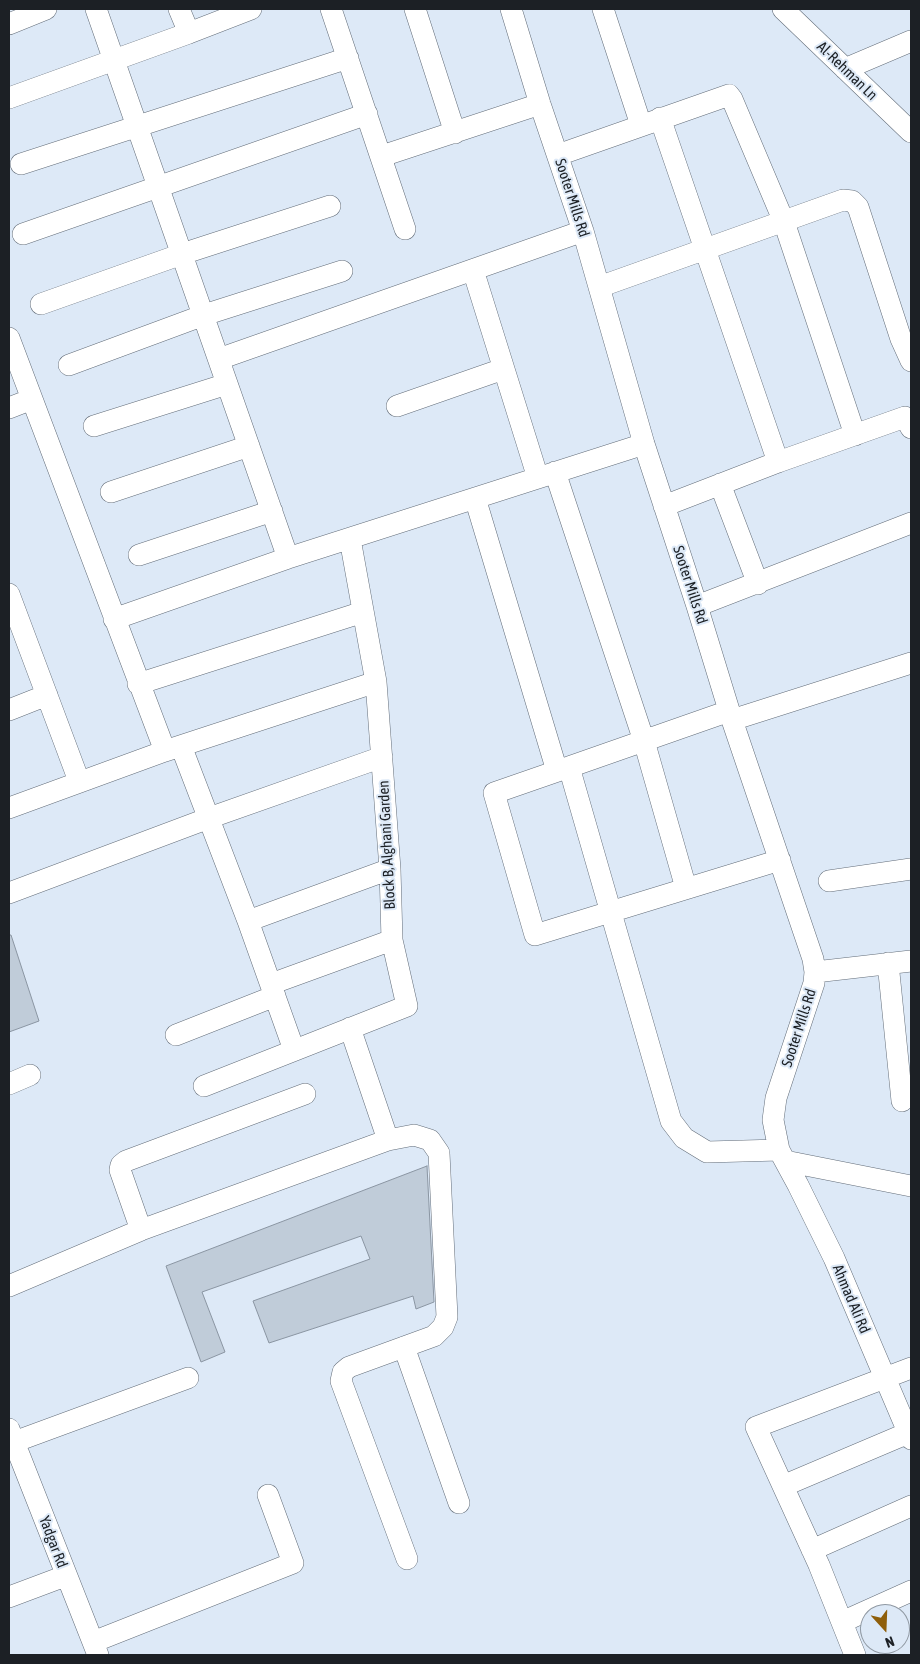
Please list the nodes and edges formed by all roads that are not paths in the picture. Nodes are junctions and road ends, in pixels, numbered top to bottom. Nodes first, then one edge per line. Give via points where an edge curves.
1 (46, 9) edge
2 (96, 9) edge
3 (180, 9) edge
4 (251, 9) edge
5 (331, 9) edge
6 (415, 9) edge
7 (511, 9) edge
8 (603, 9) edge
9 (786, 9) edge
10 (9, 24) edge
11 (189, 33) junction
12 (911, 41) edge
13 (348, 58) junction
14 (114, 60) junction
15 (844, 69) junction
16 (9, 98) edge
17 (540, 104) junction
18 (367, 114) junction
19 (650, 122) junction
20 (136, 126) junction
21 (911, 132) edge
22 (454, 133) junction
23 (558, 155) junction
24 (382, 156) junction
25 (21, 164) dead end
26 (159, 188) junction
27 (330, 206) dead end
28 (784, 222) junction
29 (405, 229) dead end
30 (583, 231) junction
31 (22, 234) dead end
32 (706, 250) junction
33 (182, 254) junction
34 (473, 270) junction
35 (342, 271) dead end
36 (599, 287) junction
37 (41, 304) dead end
38 (204, 315) junction
39 (9, 338) edge
40 (219, 359) junction
41 (911, 361) edge
42 (69, 364) dead end
43 (503, 369) junction
44 (228, 384) junction
45 (32, 399) junction
46 (397, 406) dead end
47 (9, 408) edge
48 (909, 419) edge
49 (94, 426) dead end
50 (855, 434) junction
51 (644, 444) junction
52 (249, 446) junction
53 (778, 462) junction
54 (547, 475) junction
55 (720, 484) junction
56 (111, 492) dead end
57 (475, 498) junction
58 (664, 506) junction
59 (272, 511) junction
60 (911, 523) edge
61 (350, 539) junction
62 (139, 555) dead end
63 (288, 558) junction
64 (758, 584) junction
65 (9, 594) edge
66 (697, 606) junction
67 (362, 612) junction
68 (114, 619) junction
69 (911, 663) edge
70 (376, 682) junction
71 (138, 684) junction
72 (47, 696) junction
73 (9, 710) edge
74 (730, 715) junction
75 (644, 741) junction
76 (173, 749) junction
77 (382, 757) junction
78 (563, 769) junction
79 (79, 781) junction
80 (9, 808) edge
81 (209, 818) junction
82 (780, 860) junction
83 (390, 869) junction
84 (911, 869) edge
85 (829, 881) dead end
86 (686, 888) junction
87 (9, 893) edge
88 (610, 912) junction
89 (248, 922) junction
90 (392, 940) junction
91 (911, 961) edge
92 (888, 964) junction
93 (815, 972) junction
94 (273, 990) junction
95 (350, 1028) junction
96 (176, 1035) dead end
97 (294, 1050) junction
98 (30, 1076) dead end
99 (9, 1084) edge
100 (204, 1086) dead end
101 (305, 1094) dead end
102 (902, 1101) dead end
103 (388, 1140) junction
104 (782, 1155) junction
105 (911, 1186) edge
106 (141, 1230) junction
107 (9, 1286) edge
108 (404, 1347) junction
109 (911, 1368) edge
110 (188, 1378) dead end
111 (885, 1378) junction
112 (11, 1436) edge
113 (910, 1436) edge
114 (783, 1486) junction
115 (268, 1495) dead end
116 (459, 1503) dead end
117 (911, 1506) edge
118 (812, 1550) junction
119 (407, 1559) dead end
120 (65, 1576) junction
121 (911, 1592) edge
122 (9, 1597) edge
123 (842, 1622) junction
124 (96, 1649) edge
125 (855, 1655) edge

1 - 10 street
2 - 14 street
3 - 11 street
4 - 11 street
5 - 13 street
6 - 22 street
7 - 17 street, Sooter Mills Rd
8 - 19 street
9 - 15 street, Al-Rehman Ln
11 - 14 street
12 - 15 street
13 - 18 street
13 - 20 street
14 - 16 street
14 - 20 street
15 - 21 street, Al-Rehman Ln
17 - 22 street
17 - 23 street, Sooter Mills Rd
18 - 24 street
18 - 26 street
19 - 23 street
19 - 28 street via 729,96
19 - 32 street
20 - 25 street
20 - 26 street
22 - 24 street
23 - 30 street, Sooter Mills Rd
24 - 29 street
26 - 31 street
26 - 33 street
27 - 33 street
28 - 32 street
28 - 41 street via 843,200 852,200 858,207
28 - 50 street
30 - 34 street
30 - 36 street, Sooter Mills Rd
32 - 36 street
32 - 53 street
33 - 37 street
33 - 38 street
34 - 40 street
34 - 43 street
35 - 38 street
36 - 51 street, Sooter Mills Rd
38 - 40 street
38 - 42 street
39 - 45 street
40 - 44 street
43 - 46 street
43 - 54 street
44 - 49 street
44 - 52 street
45 - 47 street
45 - 68 street
48 - 50 street
50 - 53 street
51 - 54 street
51 - 58 street, Sooter Mills Rd
52 - 56 street
52 - 59 street
53 - 55 street
54 - 57 street
54 - 75 street
55 - 58 street
55 - 64 street
57 - 61 street
57 - 78 street
58 - 66 street, Sooter Mills Rd
59 - 62 street
59 - 63 street
60 - 64 street
61 - 63 street
61 - 67 street, Block B, Alghani Garden
63 - 68 street
64 - 66 street
65 - 72 street
66 - 74 street, Sooter Mills Rd
67 - 70 street, Block B, Alghani Garden
67 - 71 street
68 - 71 street
69 - 74 street
70 - 76 street
70 - 77 street, Block B, Alghani Garden
71 - 76 street
72 - 73 street
72 - 79 street
74 - 75 street
74 - 82 street, Sooter Mills Rd
75 - 78 street
75 - 86 street
76 - 79 street
76 - 81 street
77 - 81 street
77 - 83 street, Block B, Alghani Garden
78 - 88 street
78 - 88 street via 494,793 535,935
79 - 80 street
81 - 87 street
81 - 89 street
82 - 86 street
82 - 93 street, Sooter Mills Rd
83 - 89 street
83 - 90 street, Block B, Alghani Garden
84 - 85 street
86 - 88 street
88 - 104 street via 671,1121 684,1138 707,1152
89 - 94 street
90 - 94 street
90 - 95 street, Block B, Alghani Garden via 407,1006
91 - 92 street
92 - 93 street
92 - 102 street
93 - 104 street, Sooter Mills Rd via 809,1000 776,1098 773,1120
94 - 96 street
94 - 97 street
95 - 97 street
95 - 103 street
97 - 100 street
98 - 99 street
101 - 106 street via 121,1165
103 - 106 street
103 - 108 street via 414,1135 430,1140 440,1153 447,1317 434,1336
104 - 105 street
104 - 111 street, Ahmad Ali Rd via 834,1258
106 - 107 street
108 - 116 street
108 - 119 street via 349,1367 343,1372 341,1381
109 - 111 street
110 - 112 street
111 - 113 street, Ahmad Ali Rd
111 - 114 street via 756,1426
112 - 120 street, Yadgar Rd
113 - 114 street
114 - 118 street
115 - 124 street via 293,1563
117 - 118 street
118 - 123 street
120 - 122 street
120 - 124 street, Yadgar Rd
121 - 123 street
123 - 125 street

